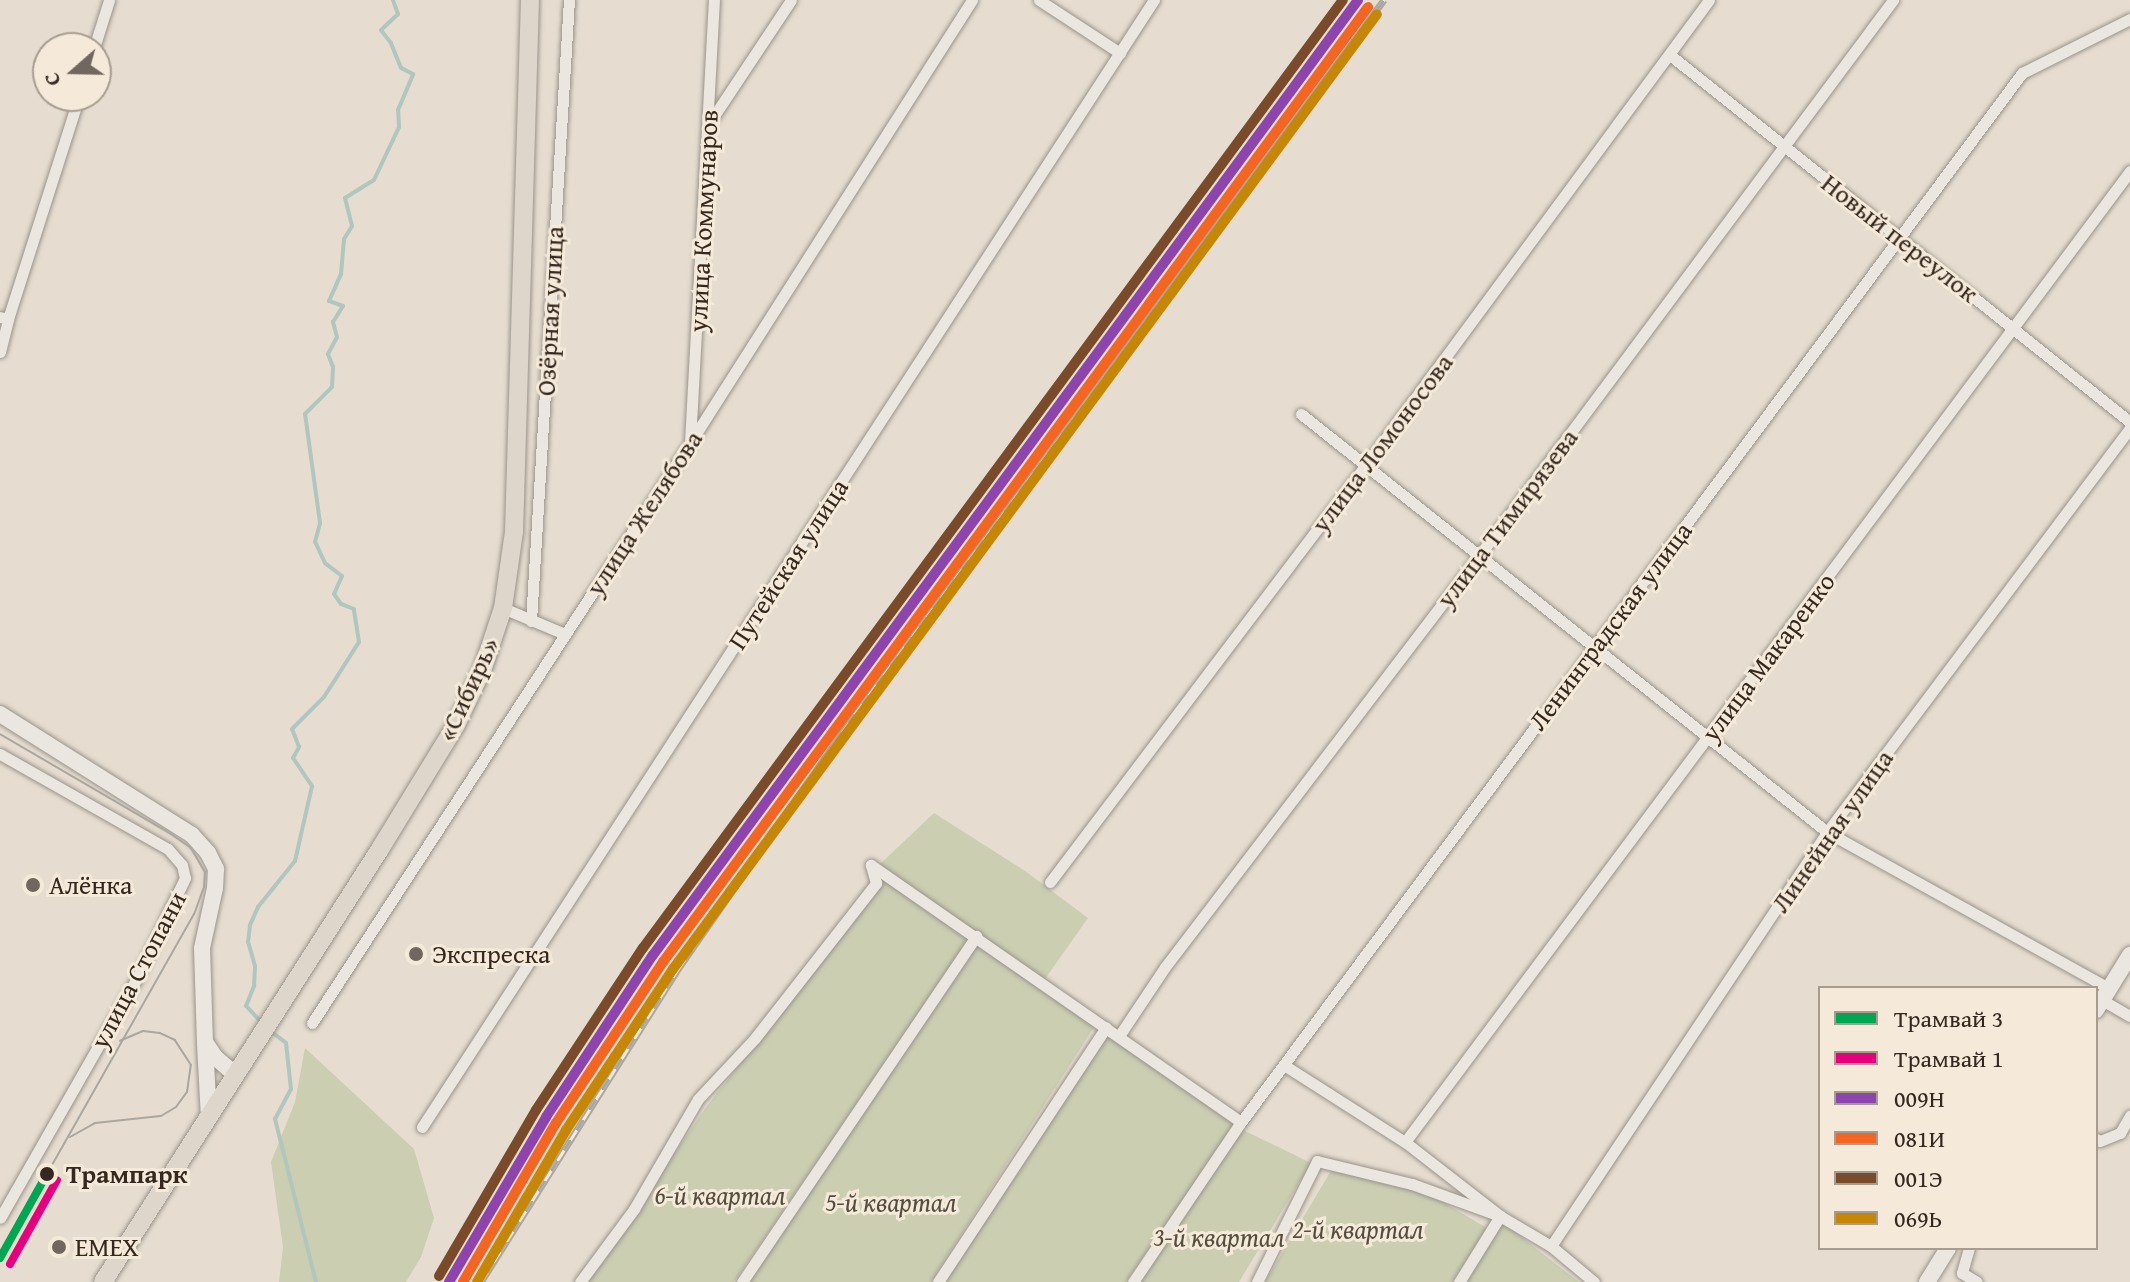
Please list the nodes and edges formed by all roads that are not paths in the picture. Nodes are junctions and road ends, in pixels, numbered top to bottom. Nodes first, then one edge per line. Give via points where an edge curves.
1 (109, 0) edge
2 (530, 0) edge
3 (569, 0) edge
4 (714, 0) edge
5 (791, 0) edge
6 (972, 0) edge
7 (1039, 0) edge
8 (1154, 0) edge
9 (1709, 0) edge
10 (1893, 0) edge
11 (2130, 19) edge
12 (99, 32) edge
13 (1120, 53) junction
14 (1670, 55) junction
15 (74, 112) edge
16 (709, 123) junction
17 (1784, 147) junction
18 (2130, 171) edge
19 (1900, 238) junction
20 (4, 318) edge
21 (2014, 327) junction
22 (0, 352) edge
23 (1301, 414) dead end
24 (2130, 425) edge
25 (690, 443) junction
26 (1365, 466) junction
27 (1478, 557) junction
28 (503, 608) junction
29 (531, 621) junction
30 (565, 634) junction
31 (1593, 648) junction
32 (0, 714) edge
33 (1707, 738) junction
34 (0, 754) edge
35 (1827, 832) junction
36 (1050, 882) dead end
37 (976, 936) junction
38 (2130, 955) edge
39 (2081, 986) edge
40 (2102, 999) edge
41 (2130, 1016) edge
42 (312, 1023) dead end
43 (1106, 1027) junction
44 (1119, 1036) junction
45 (205, 1042) junction
46 (1284, 1065) junction
47 (236, 1075) junction
48 (2130, 1116) edge
49 (209, 1117) junction
50 (1241, 1122) junction
51 (422, 1127) dead end
52 (2125, 1136) edge
53 (2098, 1140) edge
54 (1405, 1142) junction
55 (1500, 1216) junction
56 (0, 1218) edge
57 (1551, 1246) junction
58 (1947, 1250) edge
59 (1968, 1250) edge
60 (103, 1282) edge
61 (580, 1282) edge
62 (742, 1282) edge
63 (938, 1282) edge
64 (1133, 1282) edge
65 (1257, 1282) edge
66 (1459, 1282) edge
67 (1594, 1282) edge
68 (1927, 1282) edge
69 (1977, 1282) edge

1 - 12 street
2 - 28 main road, «Сибирь» via 514,532
3 - 29 street, Озёрная улица
4 - 16 street, улица Коммунаров
5 - 16 street
6 - 25 street, улица Желябова
7 - 13 street
8 - 13 street, Путейская улица
9 - 14 street, улица Ломоносова
10 - 17 street, улица Тимирязева
11 - 19 street, Ленинградская улица via 2022,73
13 - 51 street, Путейская улица
14 - 17 street, Новый переулок
14 - 26 street, улица Ломоносова
15 - 20 street
16 - 25 street, улица Коммунаров
17 - 19 street, Новый переулок
17 - 27 street, улица Тимирязева
18 - 21 street, улица Макаренко
19 - 21 street, Новый переулок
19 - 31 street, Ленинградская улица
20 - 22 street
21 - 24 street, Новый переулок
21 - 33 street, улица Макаренко
23 - 26 street
24 - 35 street, Линейная улица
25 - 30 street, улица Желябова
26 - 27 street
26 - 36 street, улица Ломоносова
27 - 31 street
27 - 44 street, улица Тимирязева via 1165,967
28 - 29 street
28 - 47 main road, «Сибирь» via 456,725
29 - 30 street
30 - 42 street, улица Желябова
31 - 33 street
31 - 46 street, Ленинградская улица
32 - 45 street via 166,817 208,853 216,869 202,948
33 - 35 street
33 - 54 street, улица Макаренко
34 - 56 street, улица Стопани via 168,849 185,878 137,978
35 - 39 street
35 - 57 street, Линейная улица
37 - 43 street
37 - 61 street via 871,865 876,883 755,1038 698,1099 634,1209
37 - 62 street
38 - 40 street
40 - 41 street
43 - 44 street
43 - 63 street
44 - 50 street
45 - 47 street
45 - 49 street
46 - 50 street, Ленинградская улица
46 - 54 street
47 - 49 main road, «Сибирь»
48 - 52 street
49 - 60 main road, «Сибирь»
50 - 64 street, Ленинградская улица
52 - 53 street
54 - 55 street
55 - 57 street
55 - 65 street via 1412,1184 1317,1161
55 - 66 street
57 - 67 street
58 - 68 street
59 - 69 street via 1962,1273

